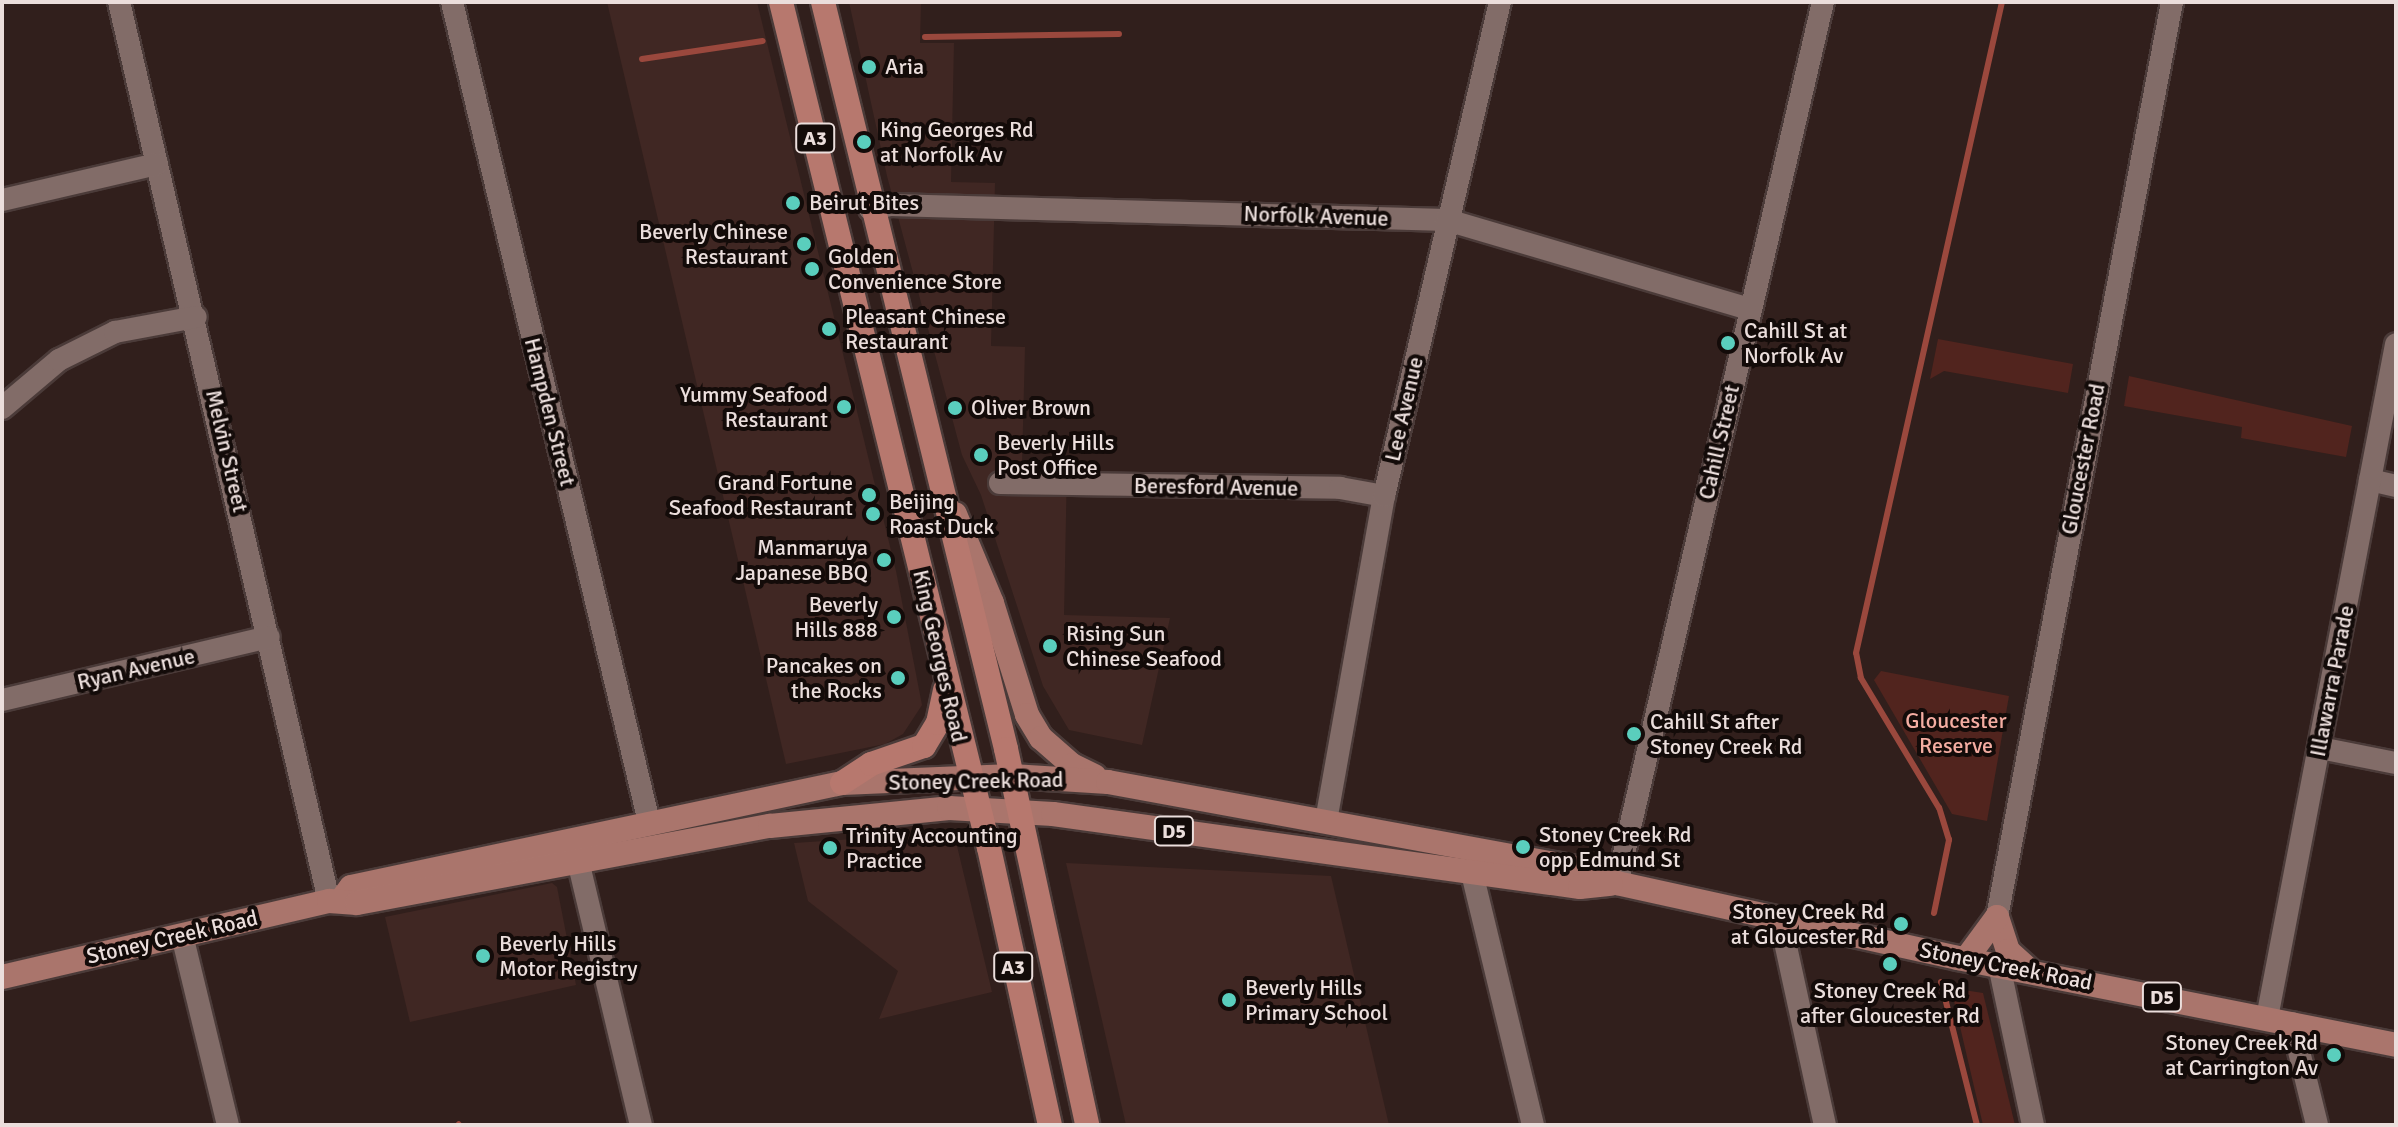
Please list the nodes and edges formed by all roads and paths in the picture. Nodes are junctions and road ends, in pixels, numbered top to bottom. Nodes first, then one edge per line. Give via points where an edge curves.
1 (119, 2) edge
2 (452, 2) edge
3 (781, 2) edge
4 (823, 2) edge
5 (1500, 2) edge
6 (1823, 2) edge
7 (2172, 2) edge
8 (157, 164) junction
9 (2, 200) edge
10 (870, 209) junction
11 (1447, 220) junction
12 (1750, 309) junction
13 (196, 317) junction
14 (2396, 344) edge
15 (2, 408) edge
16 (937, 480) junction
17 (2370, 480) junction
18 (1000, 483) dead end
19 (2396, 486) edge
20 (1384, 496) junction
21 (269, 637) junction
22 (947, 684) junction
23 (2, 700) edge
24 (2320, 748) junction
25 (2396, 763) edge
26 (1012, 776) junction
27 (970, 777) junction
28 (1108, 782) junction
29 (842, 783) junction
30 (976, 809) junction
31 (1020, 811) junction
32 (1326, 821) junction
33 (649, 822) junction
34 (575, 848) junction
35 (1472, 873) junction
36 (1617, 883) junction
37 (336, 900) junction
38 (1997, 917) junction
39 (1780, 919) junction
40 (182, 935) junction
41 (1962, 958) junction
42 (1999, 965) junction
43 (2031, 971) junction
44 (2, 977) edge
45 (2267, 1018) junction
46 (2292, 1023) junction
47 (2396, 1045) edge
48 (228, 1125) edge
49 (641, 1125) edge
50 (1050, 1125) edge
51 (1087, 1125) edge
52 (1533, 1125) edge
53 (1825, 1125) edge
54 (2033, 1125) edge
55 (2317, 1125) edge

1 - 8 street, Melvin Street
2 - 33 street, Hampden Street
3 - 22 highway, King Georges Road / A3
4 - 10 highway, King Georges Road / A3
5 - 11 street, Lee Avenue
6 - 12 street, Cahill Street
7 - 38 street, Gloucester Road
8 - 9 street
8 - 13 street, Melvin Street
10 - 11 street, Norfolk Avenue via 890,205
10 - 16 highway, King Georges Road / A3
11 - 12 street, Norfolk Avenue
11 - 20 street, Lee Avenue
12 - 36 street, Cahill Street
13 - 15 street via 115,332 59,360
13 - 21 street, Melvin Street
14 - 17 street, Illawarra Parade
16 - 26 highway, King Georges Road / A3
16 - 28 main road via 992,603 1027,715 1041,738 1072,765
17 - 19 street
17 - 24 street, Illawarra Parade
18 - 20 street, Beresford Avenue via 1340,488
20 - 32 street, Lee Avenue
21 - 23 street, Ryan Avenue
21 - 37 street, Melvin Street
22 - 27 highway, King Georges Road / A3
22 - 29 highway via 938,723 924,746 871,764
24 - 25 street
24 - 45 street, Illawarra Parade
26 - 27 main road, Stoney Creek Road
26 - 28 main road, Stoney Creek Road / D5
26 - 31 highway, King Georges Road / A3
27 - 29 main road, Stoney Creek Road
27 - 30 highway, King Georges Road / A3
28 - 32 main road, Stoney Creek Road / D5
29 - 33 main road, Stoney Creek Road
30 - 31 main road, Stoney Creek Road
30 - 34 main road, Stoney Creek Road via 799,822
30 - 50 highway, King Georges Road / A3
31 - 35 main road, Stoney Creek Road / D5
31 - 51 highway, King Georges Road / A3
32 - 36 main road, Stoney Creek Road / D5 via 1582,869
33 - 34 main road, Stoney Creek Road
34 - 37 main road, Stoney Creek Road via 357,903
34 - 49 street
35 - 36 main road, Stoney Creek Road / D5 via 1580,887
35 - 52 street
36 - 39 main road, Stoney Creek Road / D5
37 - 40 main road, Stoney Creek Road
38 - 41 main road
38 - 43 main road via 2008,951
39 - 41 main road, Stoney Creek Road / D5
39 - 53 street
40 - 44 main road, Stoney Creek Road
40 - 48 street
41 - 42 main road, Stoney Creek Road / D5
42 - 43 main road, Stoney Creek Road / D5
42 - 54 street
43 - 45 main road, Stoney Creek Road / D5
45 - 46 main road, Stoney Creek Road / D5
46 - 47 main road, Stoney Creek Road / D5
46 - 55 street

